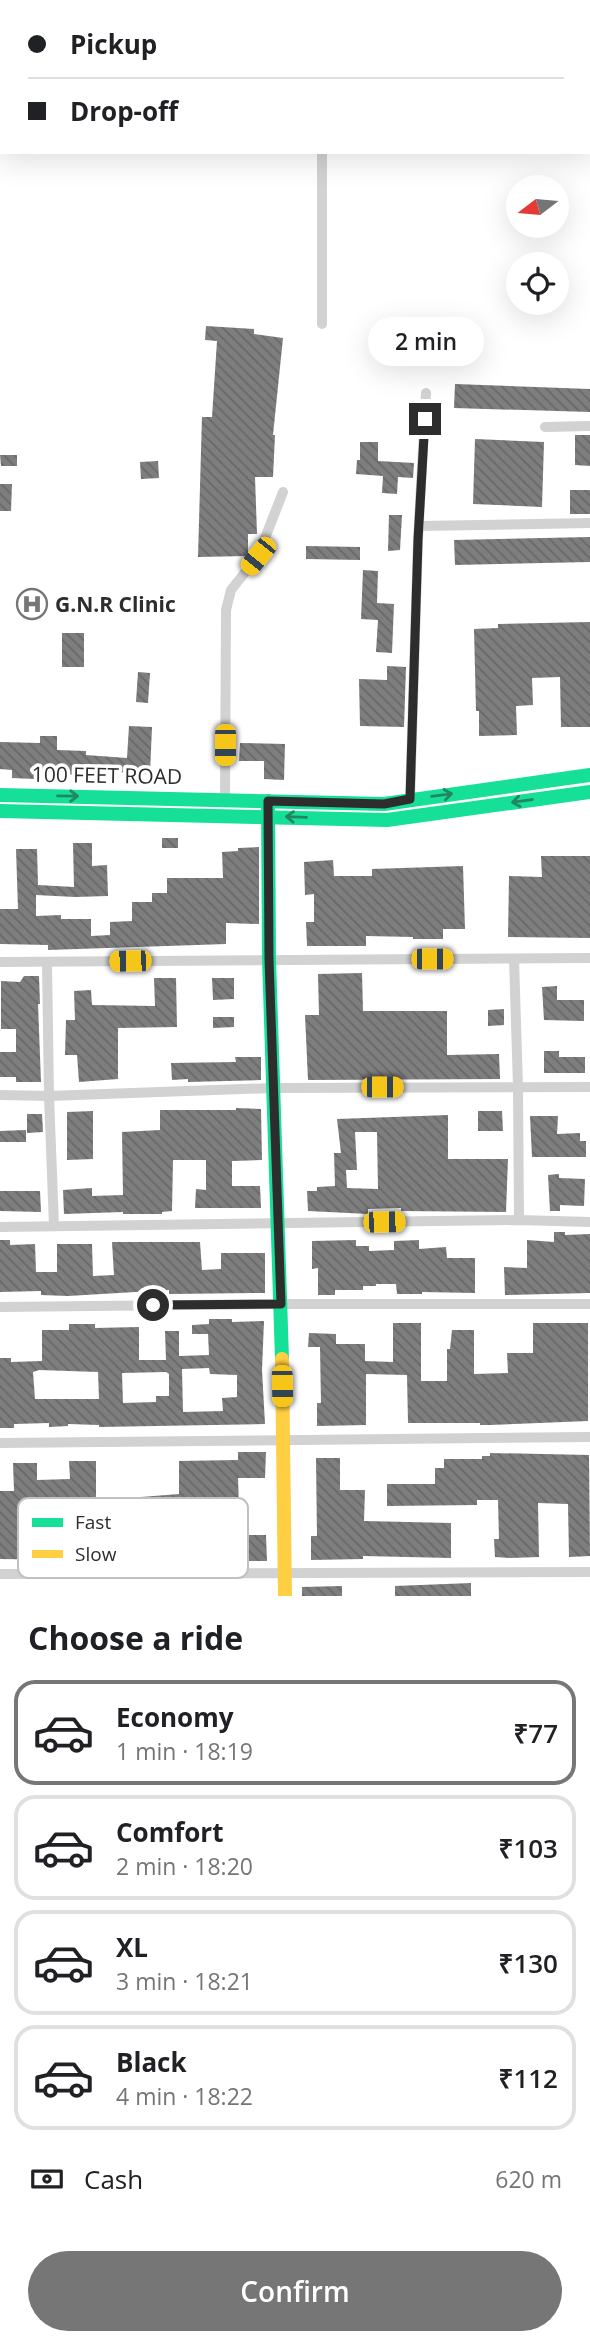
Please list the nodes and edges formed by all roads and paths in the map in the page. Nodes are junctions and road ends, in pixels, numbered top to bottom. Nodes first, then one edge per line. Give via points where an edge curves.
1 (322, 154) edge
2 (322, 324) dead end
3 (426, 393) dead end
4 (590, 426) edge
5 (545, 427) dead end
6 (283, 492) dead end
7 (590, 523) edge
8 (419, 526) junction
9 (590, 775) edge
10 (590, 792) edge
11 (0, 795) edge
12 (225, 798) junction
13 (410, 799) junction
14 (268, 801) junction
15 (0, 811) edge
16 (267, 817) junction
17 (590, 958) edge
18 (269, 959) junction
19 (514, 959) junction
20 (0, 962) edge
21 (47, 963) junction
22 (518, 1087) junction
23 (590, 1087) edge
24 (272, 1088) junction
25 (0, 1095) edge
26 (49, 1096) junction
27 (519, 1220) junction
28 (590, 1222) edge
29 (277, 1224) junction
30 (54, 1226) junction
31 (0, 1227) edge
32 (281, 1304) junction
33 (590, 1304) edge
34 (0, 1307) edge
35 (590, 1437) edge
36 (282, 1441) junction
37 (0, 1443) edge
38 (590, 1572) edge
39 (0, 1574) edge
40 (18, 1574) edge
41 (248, 1574) edge
42 (284, 1574) junction
43 (285, 1596) edge

1 - 2 street
3 - 8 street
4 - 5 street
6 - 12 street via 258,556 231,590 226,610
7 - 8 street
8 - 13 street
13 -> 9 street, 100 FEET ROAD
10 -> 16 street, 100 FEET ROAD via 387,820
11 -> 12 street, 100 FEET ROAD
12 - 14 street, 100 FEET ROAD
13 - 14 street, 100 FEET ROAD via 384,804
14 - 16 street
15 - 16 street, 100 FEET ROAD
16 - 18 street
17 - 19 street
18 - 19 street
18 - 21 street
18 - 24 street
19 - 22 street
20 - 21 street
21 - 26 street
22 - 23 street
22 - 24 street
22 - 27 street
24 - 26 street
24 - 29 street
25 - 26 street
26 - 30 street
27 - 28 street
27 - 29 street
29 - 30 street
29 - 32 street
30 - 31 street
32 - 33 street
32 - 34 street
32 - 36 street
35 - 36 street
36 - 37 street
36 - 42 street
38 - 42 street
39 - 40 street
41 - 42 street
42 - 43 street

